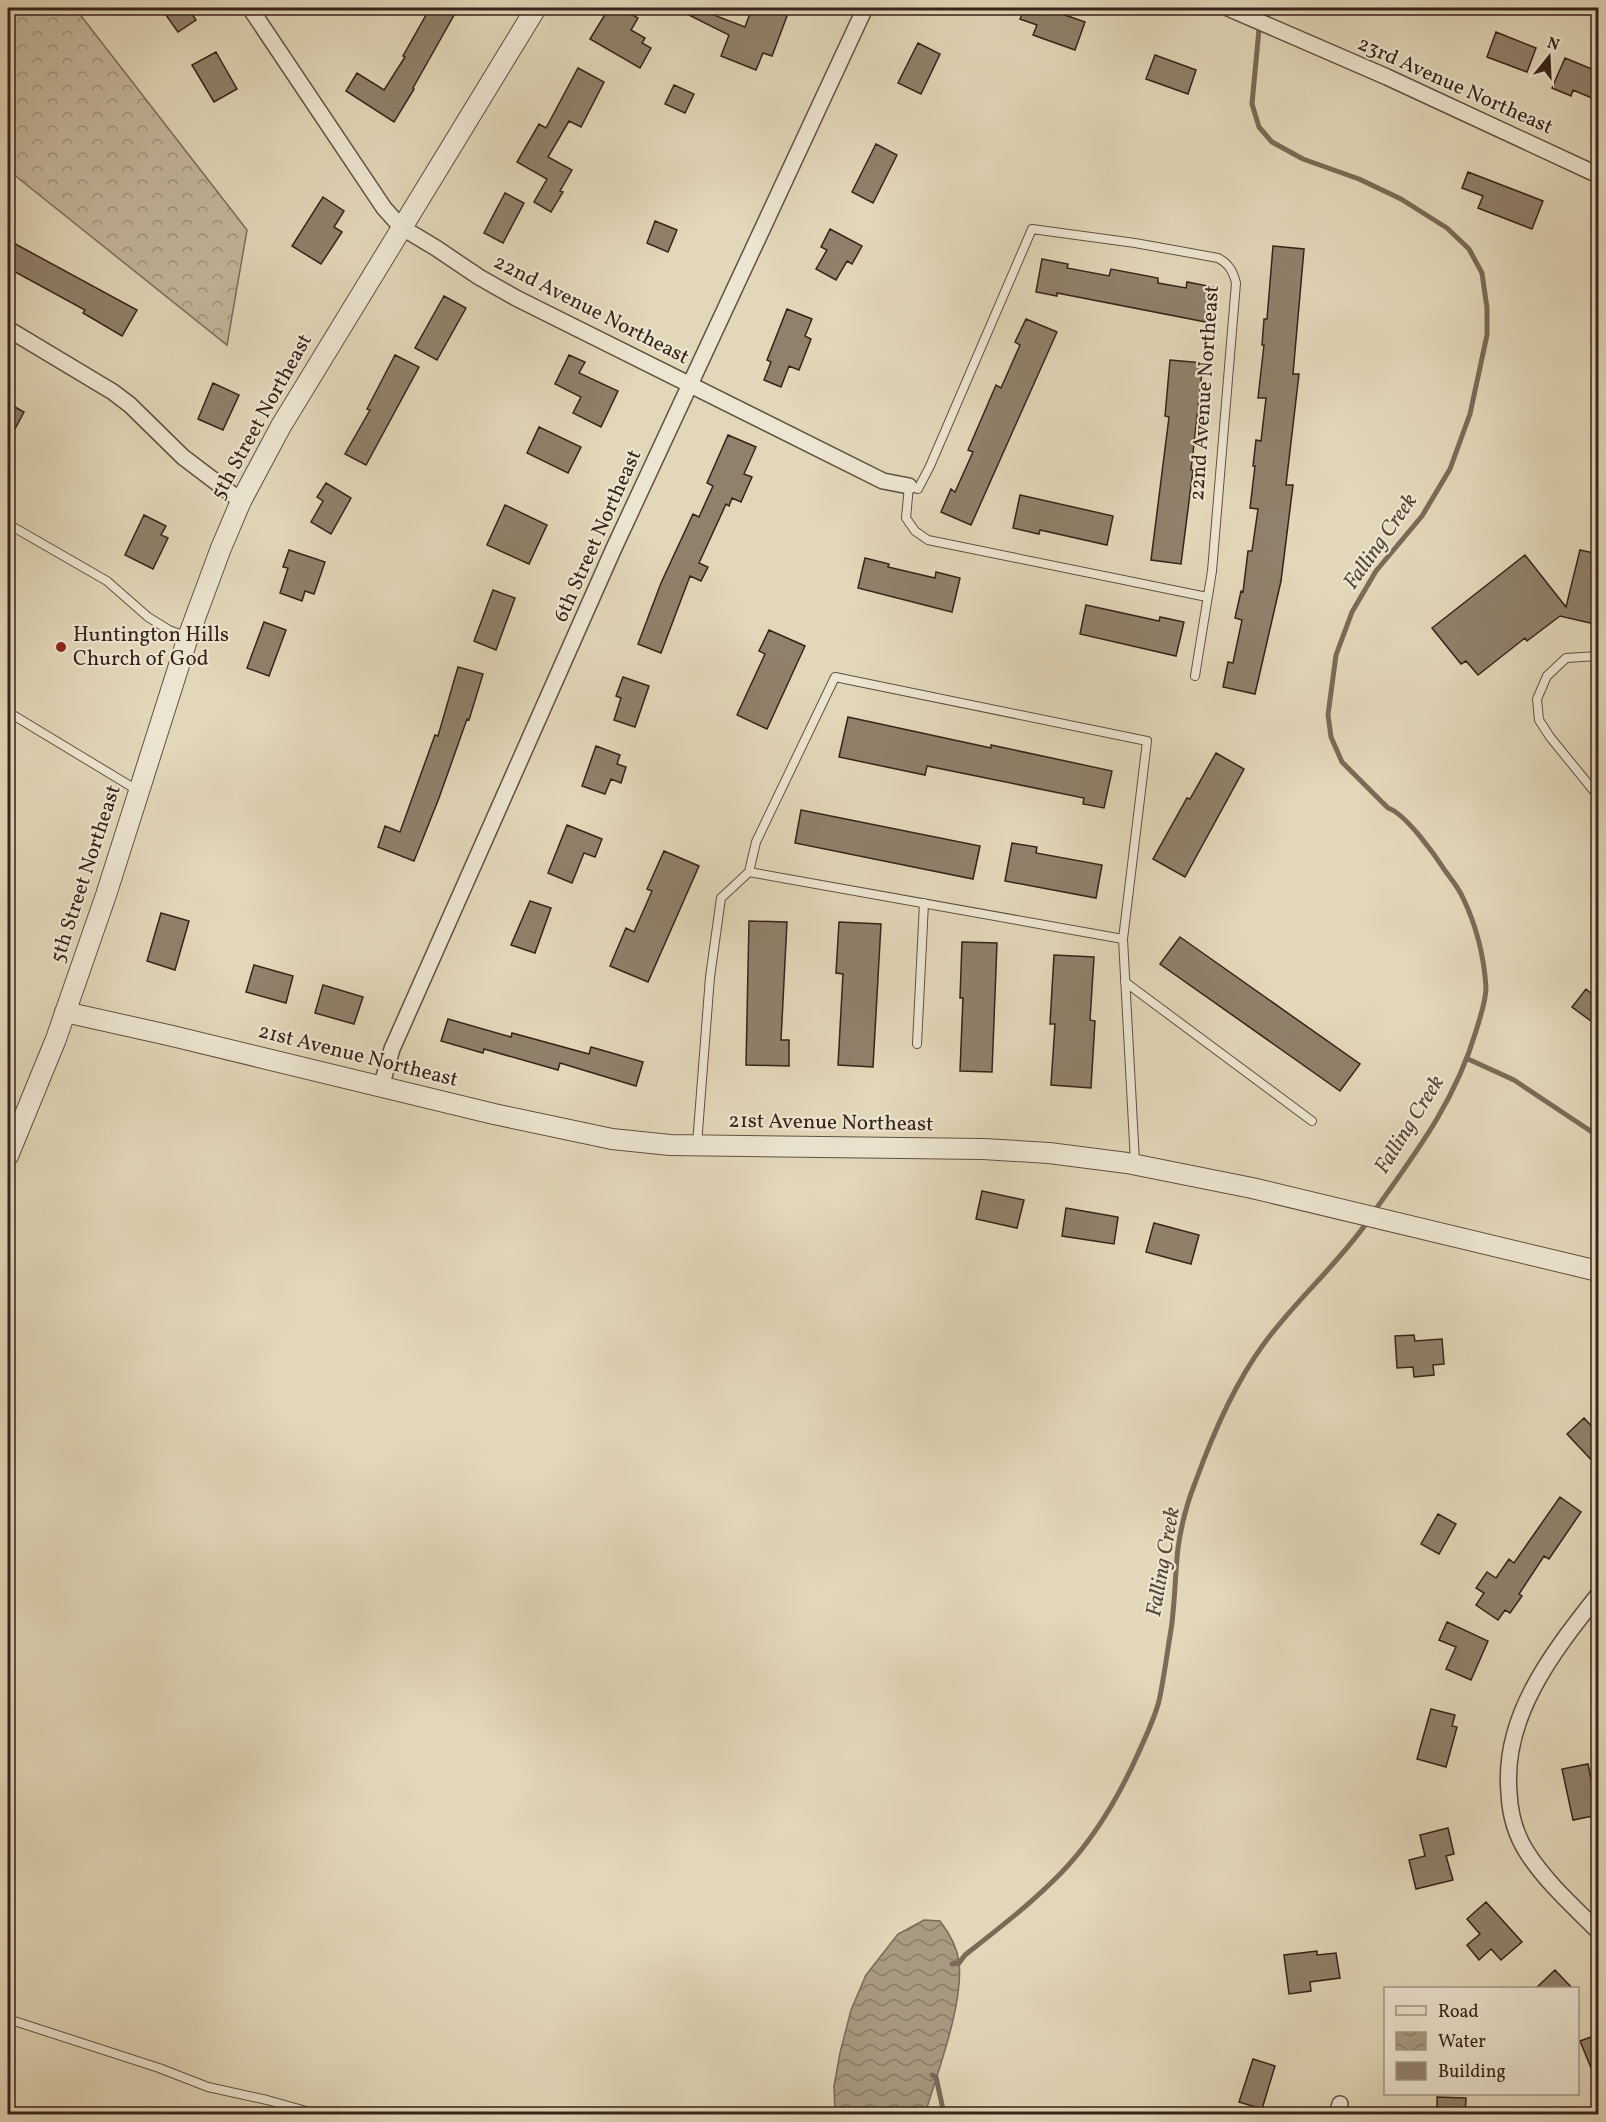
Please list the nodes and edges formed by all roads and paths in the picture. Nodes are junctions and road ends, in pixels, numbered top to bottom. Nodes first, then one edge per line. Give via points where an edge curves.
1 (250, 8) edge
2 (536, 8) edge
3 (865, 8) edge
4 (1228, 8) edge
5 (1599, 175) edge
6 (401, 227) junction
7 (8, 329) edge
8 (690, 384) junction
9 (909, 486) junction
10 (241, 501) junction
11 (8, 524) edge
12 (1207, 597) junction
13 (188, 637) junction
14 (1599, 656) edge
15 (1195, 676) dead end
16 (8, 712) edge
17 (139, 791) junction
18 (1599, 796) edge
19 (749, 872) junction
20 (924, 903) junction
21 (1123, 939) junction
22 (1125, 982) junction
23 (66, 1012) junction
24 (916, 1044) dead end
25 (381, 1087) junction
26 (1312, 1121) dead end
27 (13, 1128) edge
28 (697, 1145) junction
29 (8, 1156) edge
30 (1135, 1164) junction
31 (1599, 1271) edge
32 (1599, 1594) edge
33 (1599, 1931) edge
34 (8, 2019) edge
35 (317, 2115) edge

1 - 6 street, 22nd Avenue Northeast via 384,208
2 - 6 street, 5th Street Northeast
3 - 8 street, 6th Street Northeast
4 - 5 street, 23rd Avenue Northeast
6 - 8 street, 22nd Avenue Northeast via 516,298
6 - 10 street, 5th Street Northeast via 281,426
7 - 10 street via 113,392 183,457
8 - 9 street, 22nd Avenue Northeast via 883,481
8 - 25 street, 6th Street Northeast via 392,1049
9 - 12 lane via 906,518 928,540
9 - 12 lane, 22nd Avenue Northeast via 918,489 930,466 1032,229 1218,258 1231,268 1236,283
10 - 13 street, 5th Street Northeast
11 - 13 lane via 106,581 148,617
12 - 15 lane
13 - 17 street, 5th Street Northeast
14 - 18 lane via 1566,658 1547,676 1538,699 1539,720
16 - 17 lane
17 - 23 street, 5th Street Northeast
19 - 20 lane
19 - 21 lane via 756,842 835,677 1147,741
19 - 28 lane via 720,898
20 - 21 lane
20 - 24 lane
21 - 22 lane
22 - 26 lane
22 - 30 lane
23 - 25 street, 21st Avenue Northeast
23 - 27 street, 5th Street Northeast
25 - 28 street, 21st Avenue Northeast via 612,1139
27 - 29 street, 5th Street Northeast
28 - 30 street, 21st Avenue Northeast via 983,1149
30 - 31 street, 21st Avenue Northeast
32 - 33 street via 1564,1638 1537,1682 1519,1718 1510,1746 1507,1775 1509,1804 1526,1852
34 - 35 lane via 208,2087

